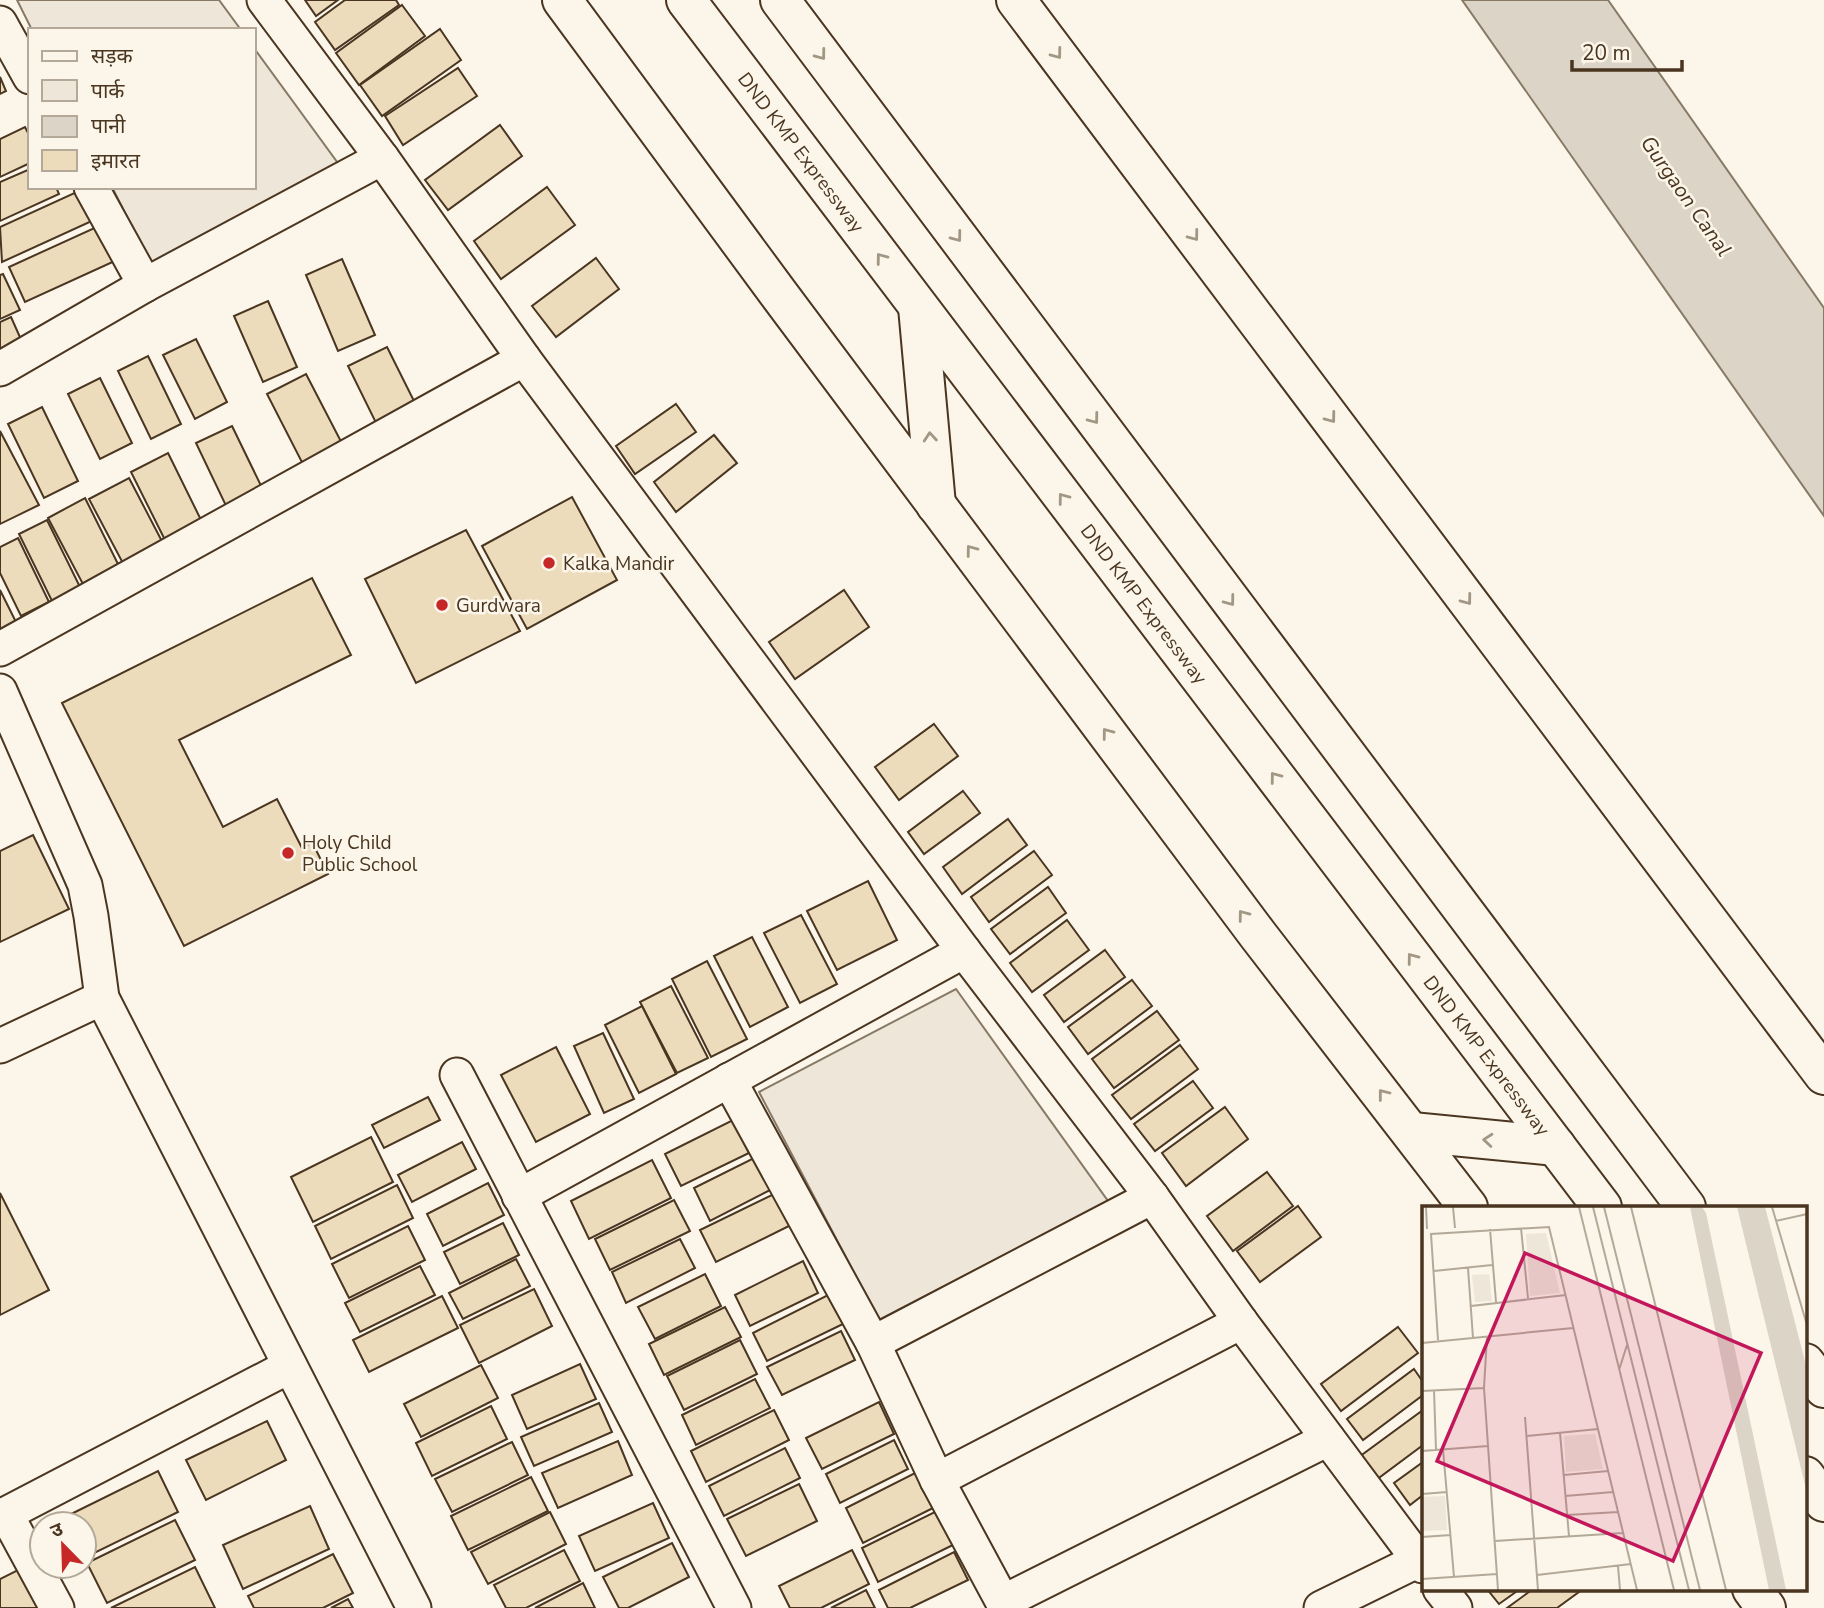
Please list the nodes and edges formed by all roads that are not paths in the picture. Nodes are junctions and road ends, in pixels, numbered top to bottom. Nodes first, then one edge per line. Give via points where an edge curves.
1 (264, 0) edge
2 (562, 0) edge
3 (686, 0) edge
4 (780, 0) edge
5 (1016, 0) edge
6 (0, 23) edge
7 (28, 73) edge
8 (382, 158) junction
9 (92, 189) edge
10 (145, 285) junction
11 (918, 307) junction
12 (524, 359) junction
13 (0, 369) edge
14 (936, 505) junction
15 (0, 649) edge
16 (0, 691) edge
17 (964, 951) junction
18 (102, 998) junction
19 (0, 1046) edge
20 (457, 1075) dead end
21 (1824, 1075) edge
22 (729, 1080) junction
23 (1412, 1132) junction
24 (1556, 1146) junction
25 (519, 1196) junction
26 (1152, 1197) junction
27 (1467, 1206) edge
28 (1601, 1206) edge
29 (1685, 1206) edge
30 (1241, 1322) junction
31 (873, 1343) junction
32 (1806, 1364) edge
33 (289, 1366) junction
34 (1824, 1388) edge
35 (1328, 1439) junction
36 (1806, 1477) edge
37 (937, 1480) junction
38 (1824, 1502) edge
39 (3, 1515) edge
40 (1421, 1563) edge
41 (1441, 1590) edge
42 (1753, 1590) edge
43 (1004, 1605) edge
44 (57, 1608) edge
45 (414, 1608) edge
46 (734, 1608) edge
47 (1321, 1608) edge
48 (1455, 1608) edge
49 (1766, 1608) edge

1 - 8 street
2 - 14 main road
11 -> 3 main road, DND KMP Expressway
4 -> 29 main road
5 -> 21 main road
6 - 7 street
8 - 10 street
8 - 12 street
9 - 10 street
10 - 13 street
14 -> 11 main road
24 -> 11 main road, DND KMP Expressway
12 - 15 street
12 - 17 street
23 -> 14 main road via 1258,935
16 - 18 street via 85,885
17 - 22 street
17 - 26 street
18 - 19 street
18 - 33 street
20 - 25 street
22 - 25 street
22 - 31 street
24 -> 23 main road
23 - 27 main road
24 - 28 main road, DND KMP Expressway
25 - 46 street
26 - 30 street
26 - 31 street
30 - 35 street
30 - 37 street
31 - 37 street
32 - 34 main road
33 - 39 street
33 - 45 street
35 - 40 street
35 - 43 street
36 - 38 main road
37 - 43 street
39 - 44 street
40 - 47 street
41 - 48 street
42 - 49 main road

